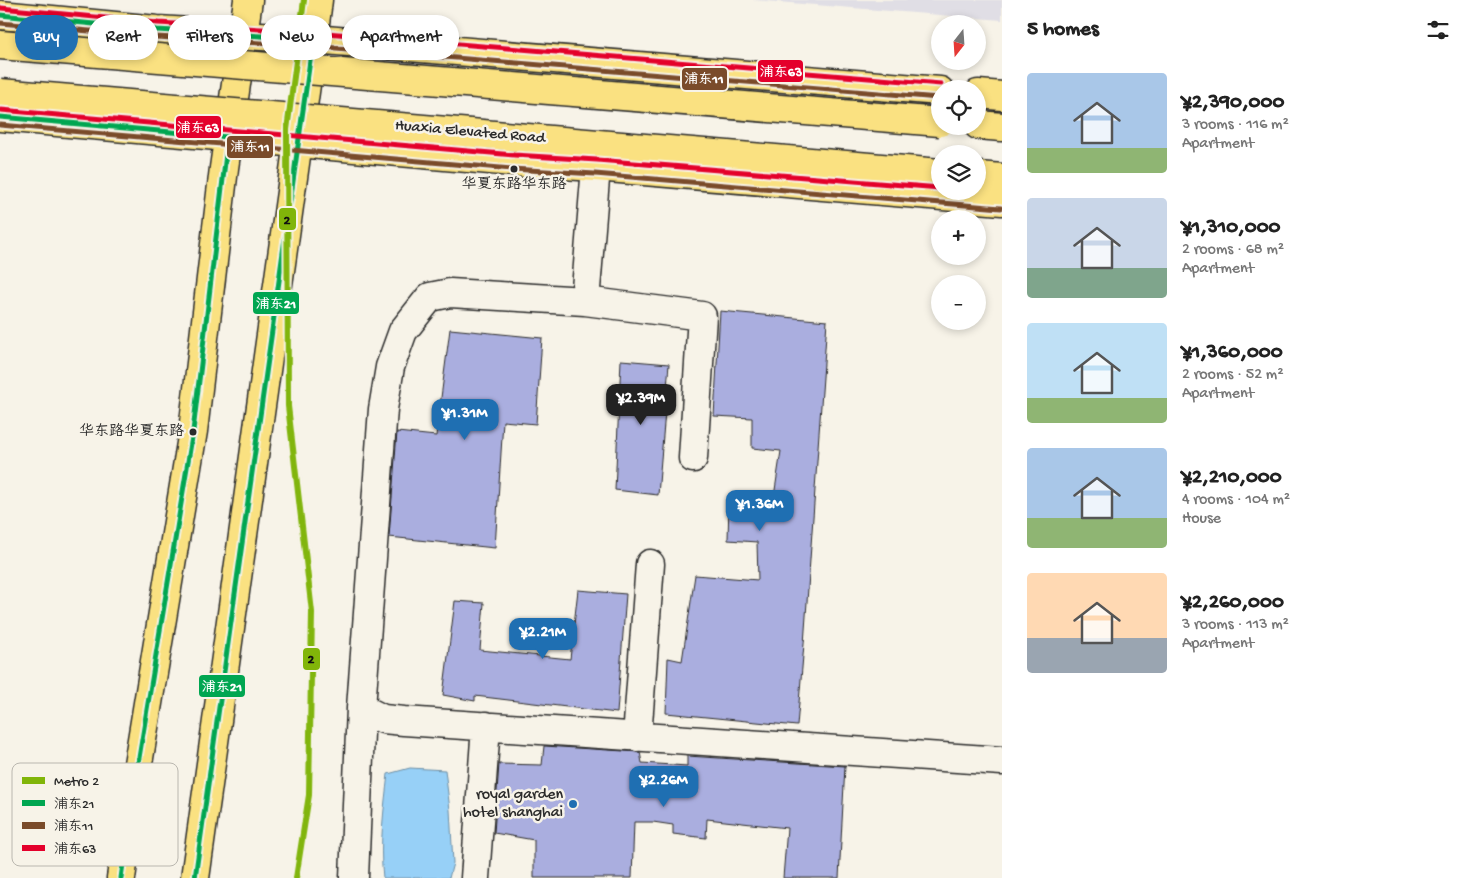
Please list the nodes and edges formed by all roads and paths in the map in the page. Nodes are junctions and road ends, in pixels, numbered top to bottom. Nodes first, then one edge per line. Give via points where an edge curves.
1 (248, 0) edge
2 (318, 0) edge
3 (0, 15) edge
4 (246, 15) edge
5 (316, 15) edge
6 (168, 31) edge
7 (0, 45) edge
8 (332, 45) edge
9 (239, 60) edge
10 (310, 60) edge
11 (931, 90) edge
12 (0, 93) edge
13 (986, 95) edge
14 (1002, 96) edge
15 (0, 117) edge
16 (931, 121) edge
17 (986, 126) edge
18 (1002, 127) edge
19 (228, 137) junction
20 (298, 143) junction
21 (596, 167) junction
22 (931, 172) edge
23 (986, 177) edge
24 (1002, 178) edge
25 (1002, 201) edge
26 (585, 301) junction
27 (693, 458) dead end
28 (650, 564) dead end
29 (361, 708) junction
30 (486, 726) junction
31 (637, 737) junction
32 (1002, 761) edge
33 (138, 763) edge
34 (195, 878) edge
35 (354, 878) edge
36 (475, 878) edge

1 - 4 main road
2 - 5 main road
3 - 6 main road
7 - 16 main road, bridge
8 - 11 main road
9 - 19 main road
10 - 20 main road
12 - 22 main road, Huaxia Elevated Road, bridge
13 - 14 main road
15 - 19 main road
17 - 18 main road
19 - 20 main road
19 - 33 main road via 193,431
20 - 21 main road
20 - 34 main road
21 - 25 main road
21 - 26 lane
23 - 24 main road
26 - 27 lane via 702,316
26 - 29 lane via 450,293 430,297 403,331 390,367 383,410
28 - 31 lane
29 - 30 lane via 383,719
29 - 35 lane
30 - 31 lane
30 - 36 lane
31 - 32 lane

